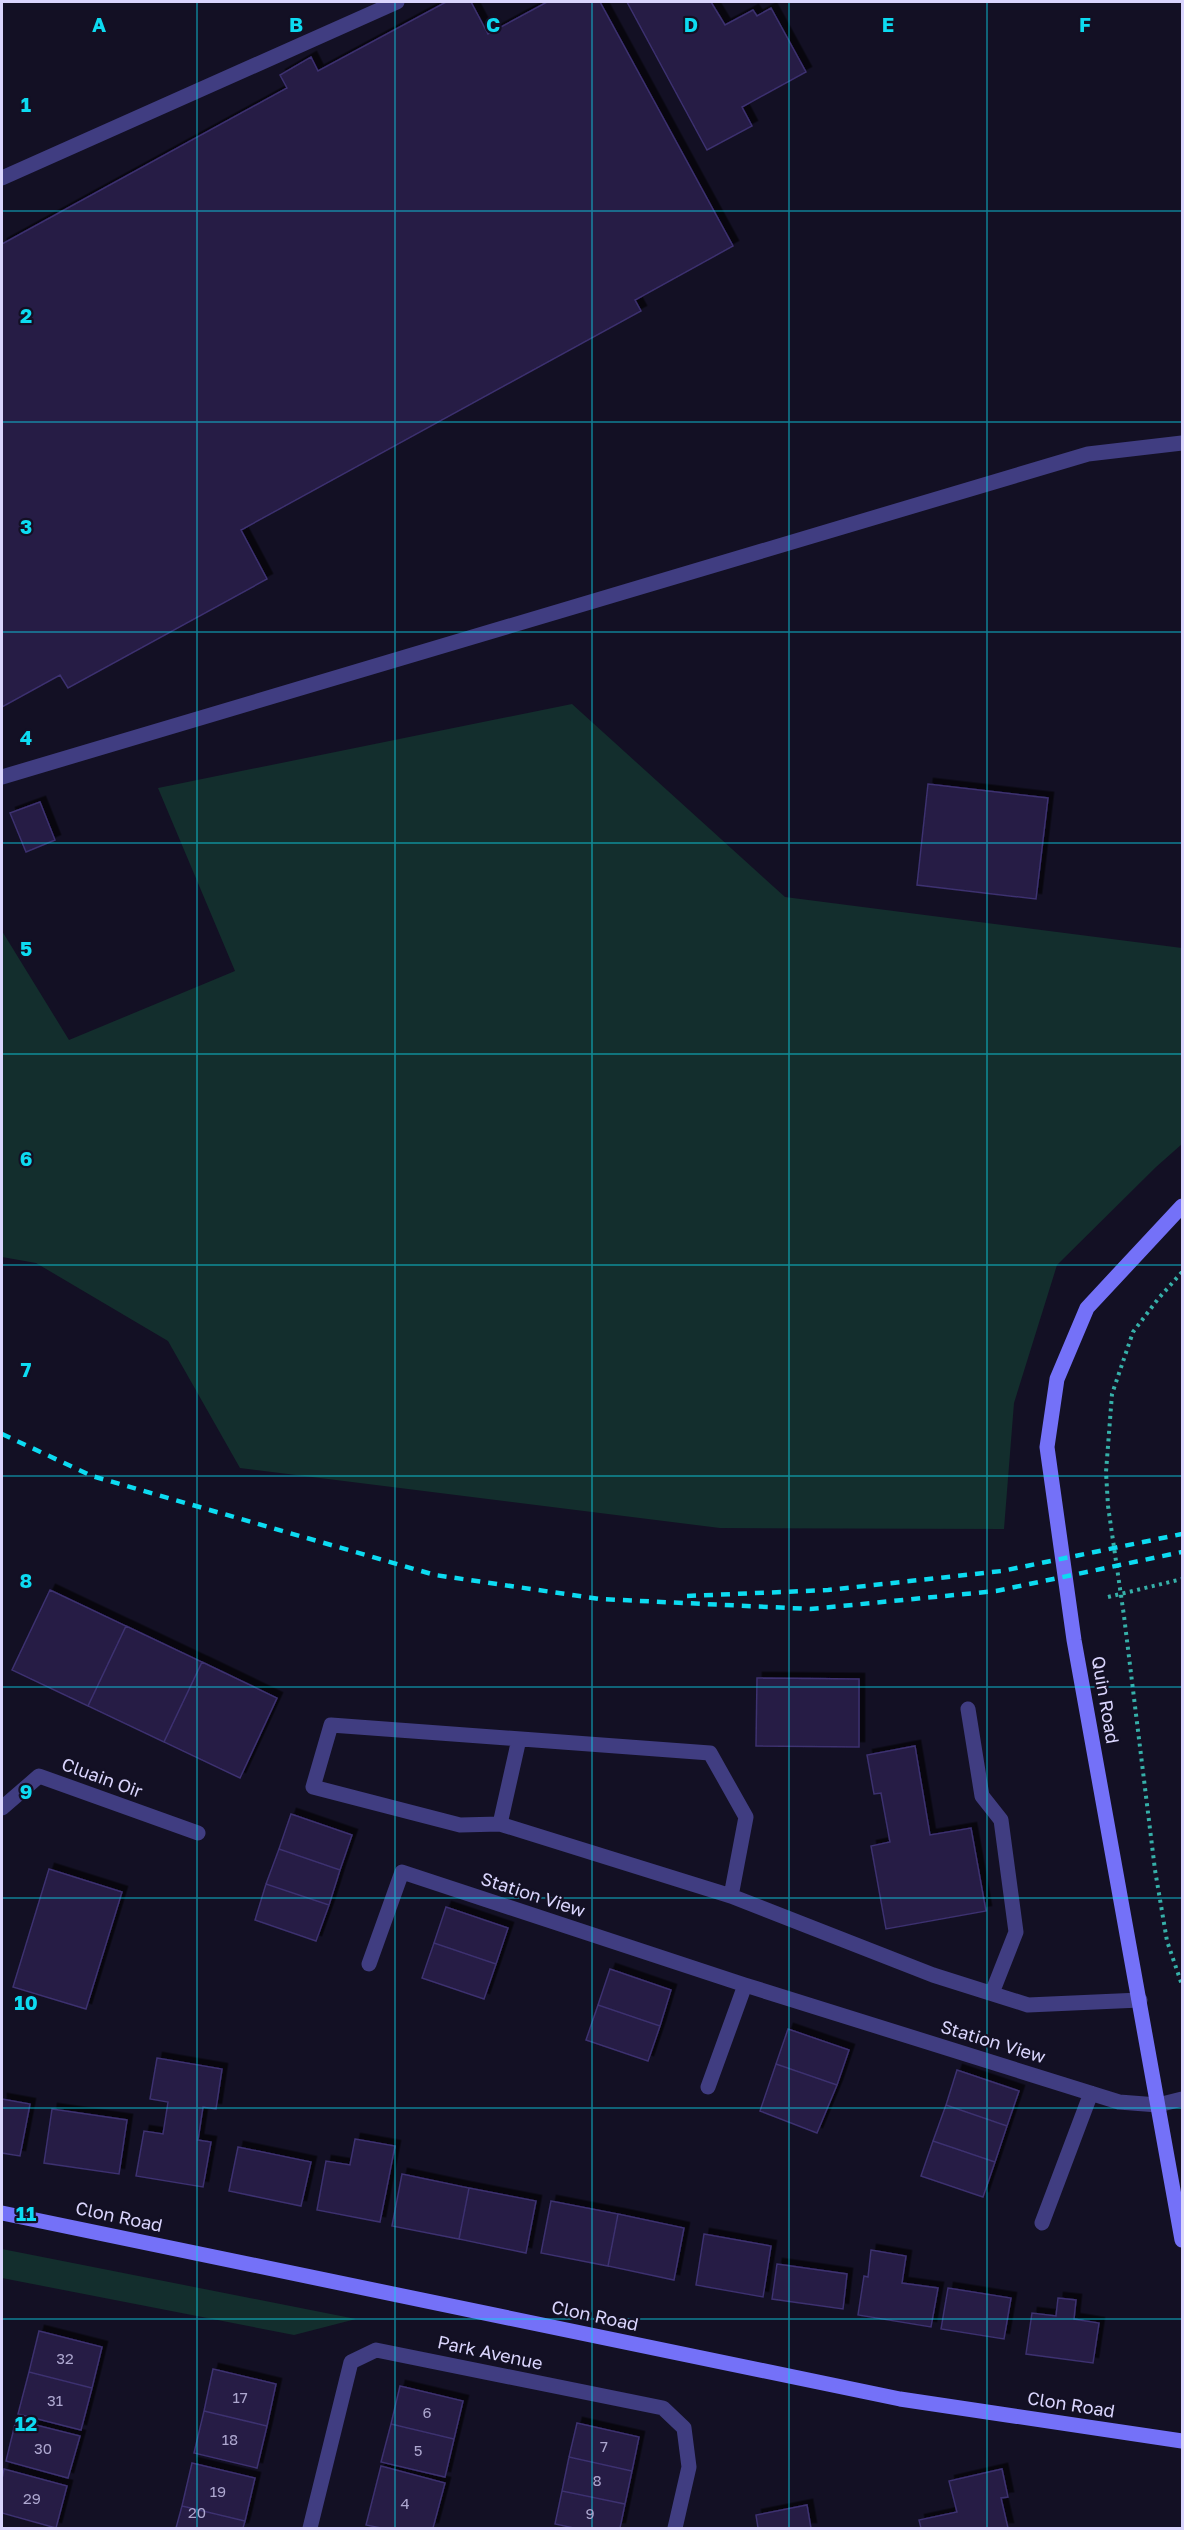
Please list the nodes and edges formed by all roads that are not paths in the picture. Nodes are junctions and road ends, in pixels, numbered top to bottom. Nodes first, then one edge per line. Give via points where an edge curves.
1 (397, 2) edge
2 (2, 178) edge
3 (1182, 443) edge
4 (2, 777) edge
5 (1182, 1206) edge
6 (968, 1709) dead end
7 (519, 1739) junction
8 (2, 1808) edge
9 (500, 1824) junction
10 (198, 1833) dead end
11 (730, 1896) junction
12 (369, 1964) dead end
13 (745, 1985) junction
14 (992, 1994) junction
15 (1140, 2000) junction
16 (708, 2087) dead end
17 (1091, 2093) junction
18 (1182, 2099) edge
19 (1158, 2105) junction
20 (2, 2213) edge
21 (1181, 2220) edge
22 (1042, 2223) dead end
23 (1182, 2240) edge
24 (1182, 2441) edge
25 (309, 2529) edge
26 (675, 2529) edge

1 - 2 street
3 - 4 street via 1088,454
5 - 15 main road, Quin Road via 1087,1308 1057,1379 1047,1447 1074,1640
6 - 14 street via 982,1796 1001,1820 1016,1932
7 - 9 street
7 - 9 street via 332,1725 313,1786 460,1825
7 - 11 street via 710,1753 746,1817
8 - 10 street, Cluain Oir via 39,1776
9 - 11 street
11 - 14 street
12 - 13 street, Station View via 402,1872
13 - 16 street
13 - 17 street, Station View
14 - 15 street via 1028,2005
15 - 19 main road, Quin Road
17 - 19 street, Station View via 1119,2102
17 - 22 street
18 - 19 street, Station View
19 - 21 main road, Quin Road
20 - 24 main road, Clon Road via 900,2399
21 - 23 main road, Quin Road
25 - 26 street, Park Avenue via 351,2362 376,2350 663,2408 684,2428 689,2467

